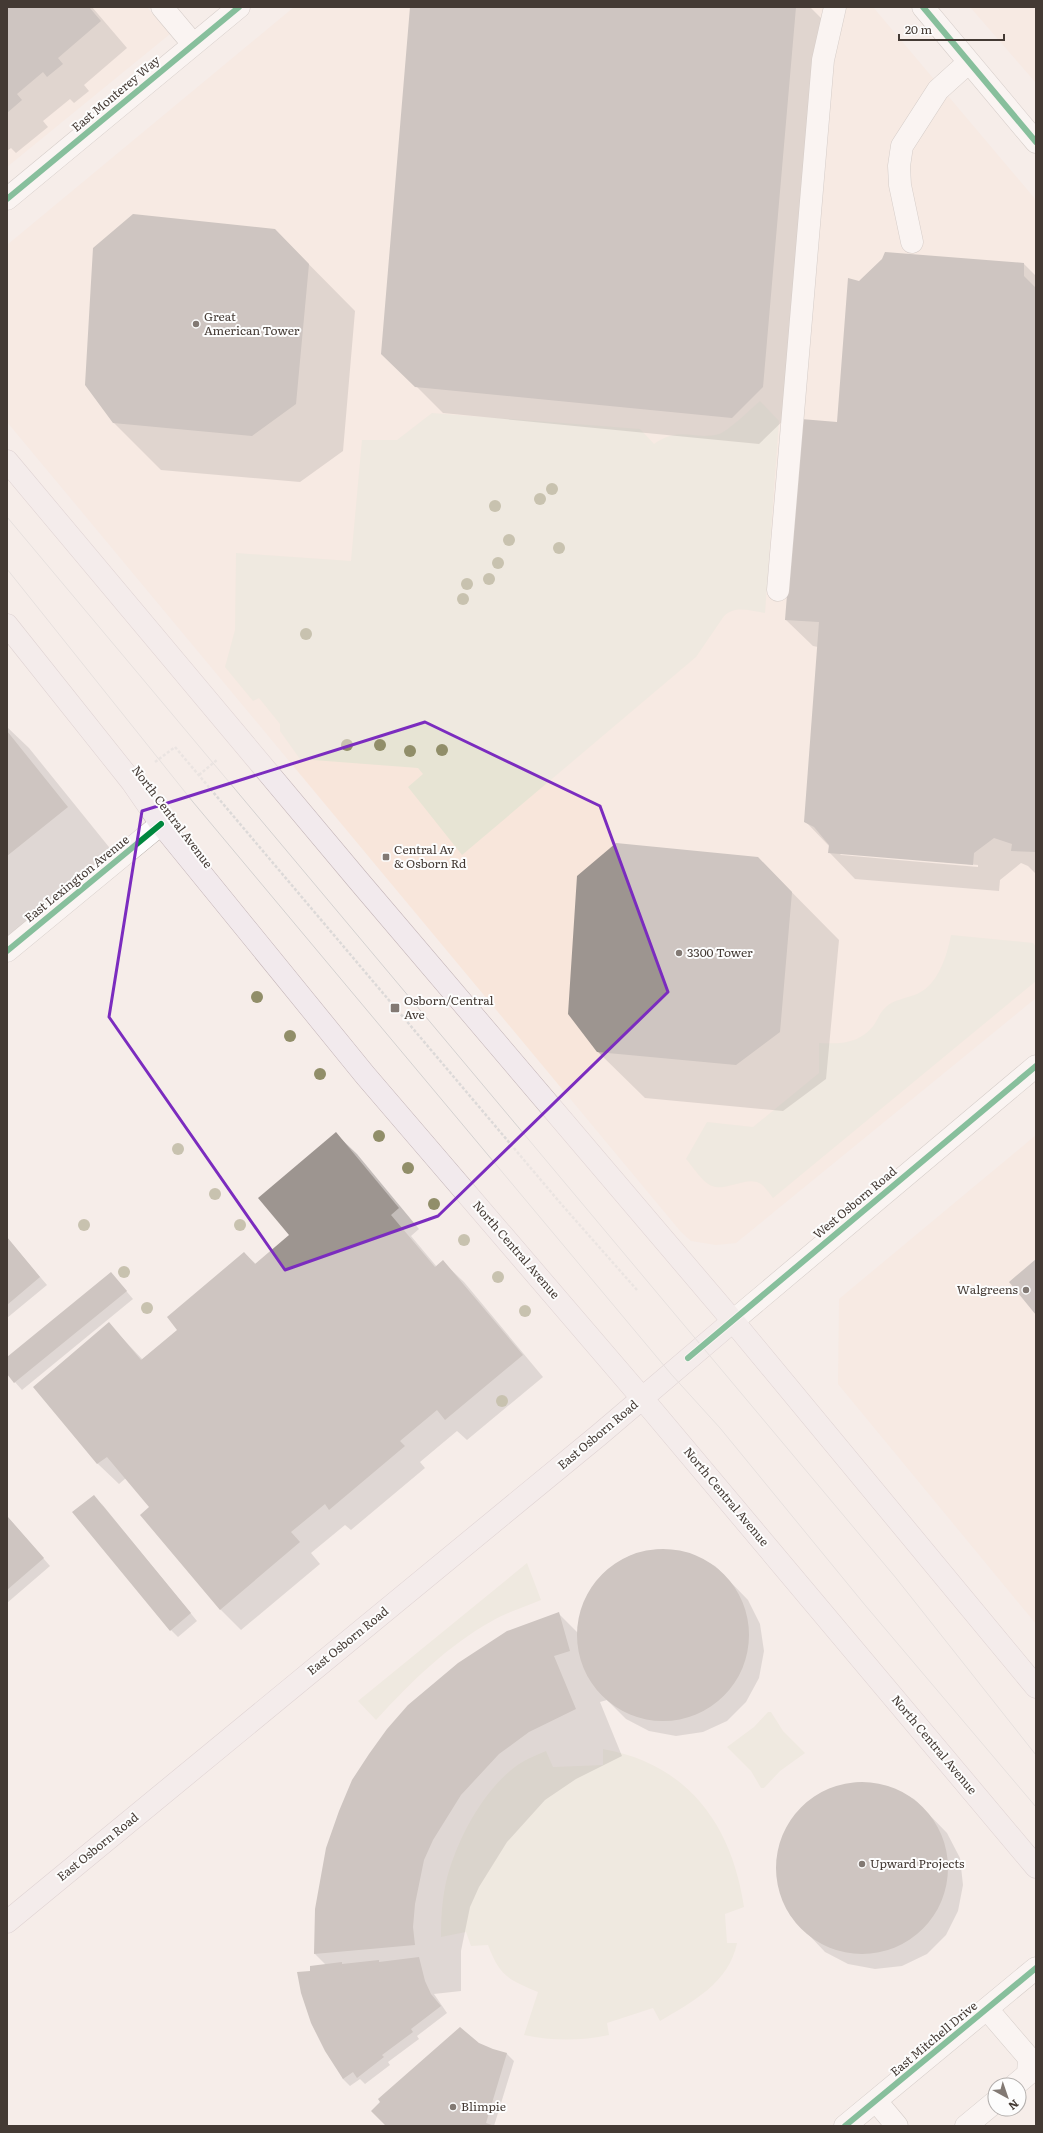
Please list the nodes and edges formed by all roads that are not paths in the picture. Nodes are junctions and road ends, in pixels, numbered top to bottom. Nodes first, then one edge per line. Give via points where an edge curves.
1 (162, 7) edge
2 (239, 7) edge
3 (835, 7) edge
4 (923, 7) edge
5 (193, 44) junction
6 (969, 62) junction
7 (1036, 142) edge
8 (7, 199) edge
9 (912, 242) dead end
10 (7, 461) edge
11 (778, 590) dead end
12 (7, 625) edge
13 (161, 824) junction
14 (7, 951) edge
15 (1036, 1066) edge
16 (733, 1321) junction
17 (688, 1358) joint
18 (642, 1398) junction
19 (1036, 1686) edge
20 (1036, 1866) edge
21 (7, 1922) edge
22 (1036, 1968) edge
23 (987, 2009) junction
24 (1024, 2077) edge
25 (876, 2101) junction
26 (987, 2109) edge
27 (845, 2126) edge
28 (897, 2126) edge
29 (966, 2126) edge

1 - 5 street
2 - 5 street, East Monterey Way
3 - 11 street via 823,60
4 - 6 street
5 - 8 street, East Monterey Way
6 - 7 street
6 - 9 street via 938,90 902,146 900,185
10 - 16 main road via 358,880
12 - 13 main road, North Central Avenue via 132,782
13 - 14 street, East Lexington Avenue
13 - 18 main road, North Central Avenue via 365,1075
15 - 16 street, West Osborn Road
16 - 17 main road, West Osborn Road
16 - 19 main road
17 - 18 main road, East Osborn Road
18 - 20 main road, North Central Avenue
18 - 21 main road, East Osborn Road
22 - 23 street, East Mitchell Drive
23 - 24 street via 1030,2058 1028,2074
23 - 25 street, East Mitchell Drive
25 - 27 street, East Mitchell Drive
25 - 28 street
26 - 29 street

